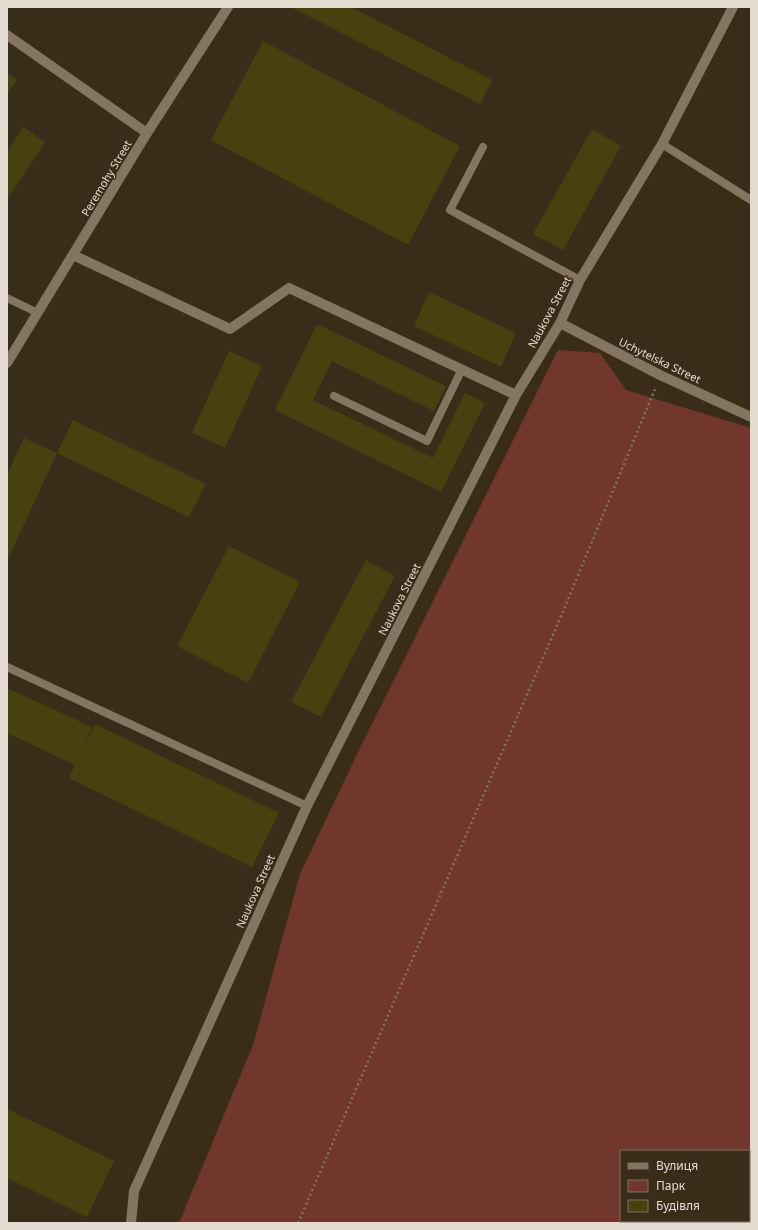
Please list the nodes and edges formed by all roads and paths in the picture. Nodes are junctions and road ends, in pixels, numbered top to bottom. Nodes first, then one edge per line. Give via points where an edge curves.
1 (228, 7) edge
2 (732, 7) edge
3 (7, 35) edge
4 (147, 133) junction
5 (662, 144) junction
6 (483, 147) dead end
7 (751, 200) edge
8 (73, 255) junction
9 (580, 280) junction
10 (7, 298) edge
11 (38, 313) junction
12 (560, 323) junction
13 (7, 363) edge
14 (462, 369) junction
15 (660, 375) junction
16 (516, 395) junction
17 (334, 396) dead end
18 (751, 417) edge
19 (7, 667) edge
20 (307, 806) junction
21 (131, 1223) edge
22 (298, 1223) edge

1 - 4 street, Peremohy Street
2 - 5 street, Naukova Street
3 - 4 street
4 - 8 street, Peremohy Street
5 - 7 lane
5 - 9 street, Naukova Street
6 - 9 lane via 450,210
8 - 11 street, Peremohy Street
8 - 14 street via 230,329 289,288
9 - 12 street, Naukova Street
10 - 11 lane
11 - 13 street, Peremohy Street
12 - 15 street, Uchytelska Street
12 - 16 street, Naukova Street
14 - 16 street
14 - 17 lane via 426,441
15 - 18 street, Uchytelska Street
15 - 22 path via 562,614
16 - 20 street, Naukova Street
19 - 20 lane
20 - 21 street, Naukova Street via 134,1191

